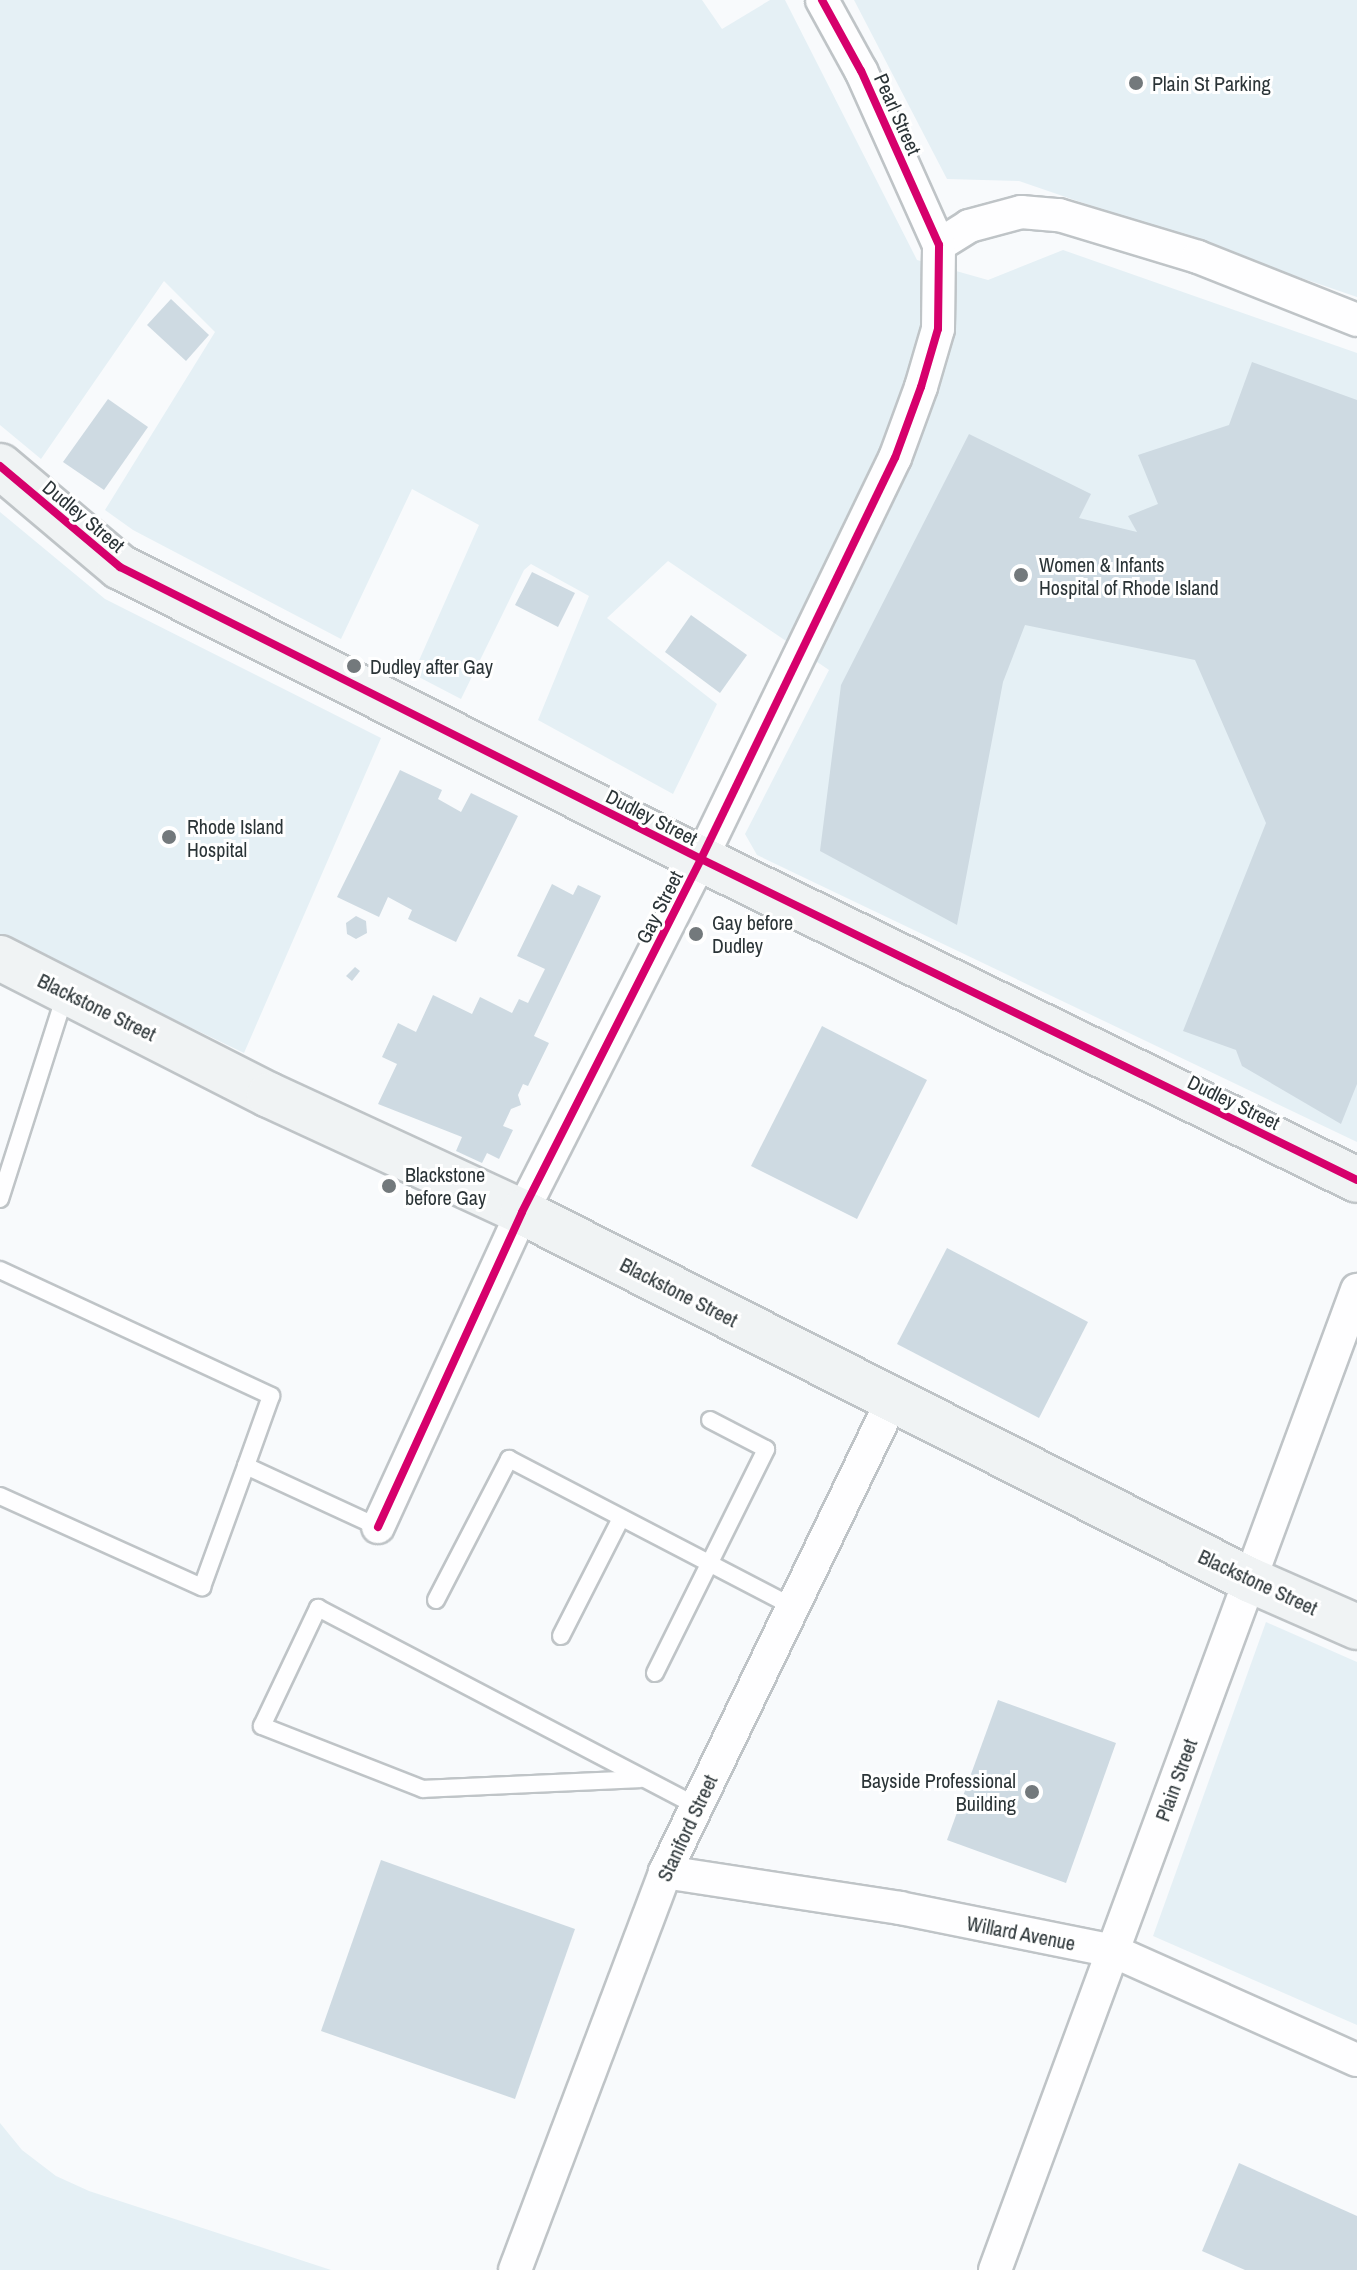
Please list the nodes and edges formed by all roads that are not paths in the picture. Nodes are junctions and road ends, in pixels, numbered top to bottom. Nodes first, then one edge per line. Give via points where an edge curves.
1 (822, 0) edge
2 (939, 245) junction
3 (1357, 320) edge
4 (0, 466) edge
5 (701, 859) junction
6 (0, 958) edge
7 (65, 993) junction
8 (1357, 1180) edge
9 (0, 1199) edge
10 (522, 1212) junction
11 (0, 1270) edge
12 (1357, 1290) edge
13 (892, 1401) junction
14 (710, 1420) dead end
15 (246, 1466) junction
16 (0, 1496) edge
17 (621, 1518) junction
18 (378, 1527) joint
19 (709, 1564) junction
20 (1250, 1580) junction
21 (436, 1600) dead end
22 (793, 1607) junction
23 (1357, 1627) edge
24 (561, 1636) dead end
25 (655, 1673) dead end
26 (640, 1779) junction
27 (697, 1806) junction
28 (665, 1872) junction
29 (1113, 1951) junction
30 (1357, 2060) edge
31 (515, 2270) edge
32 (995, 2270) edge

1 - 2 street, Pearl Street via 861,71
2 - 3 street via 969,226 1021,212 1059,215 1198,257
2 - 5 street, Gay Street via 938,329 895,458
4 - 5 street, Dudley Street via 120,567
5 - 8 street, Dudley Street
5 - 10 street, Gay Street
6 - 7 street, Blackstone Street
7 - 9 lane
7 - 10 street, Blackstone Street
10 - 13 street, Blackstone Street
10 - 18 street, Gay Street
11 - 15 lane via 271,1396
12 - 20 street, Plain Street
13 - 20 street, Blackstone Street
13 - 22 street, Staniford Street
14 - 19 lane via 766,1449
15 - 16 lane via 202,1587
15 - 18 lane
17 - 19 lane
17 - 21 lane via 509,1459
17 - 24 lane
19 - 22 lane
19 - 25 lane
20 - 23 street, Blackstone Street
20 - 29 street, Plain Street
22 - 27 street, Staniford Street
26 - 26 lane via 318,1608 262,1726 423,1789
26 - 27 lane
27 - 28 street, Staniford Street
28 - 29 street, Willard Avenue via 900,1908
28 - 31 street, Staniford Street
29 - 30 street, Willard Avenue
29 - 32 street, Plain Street

